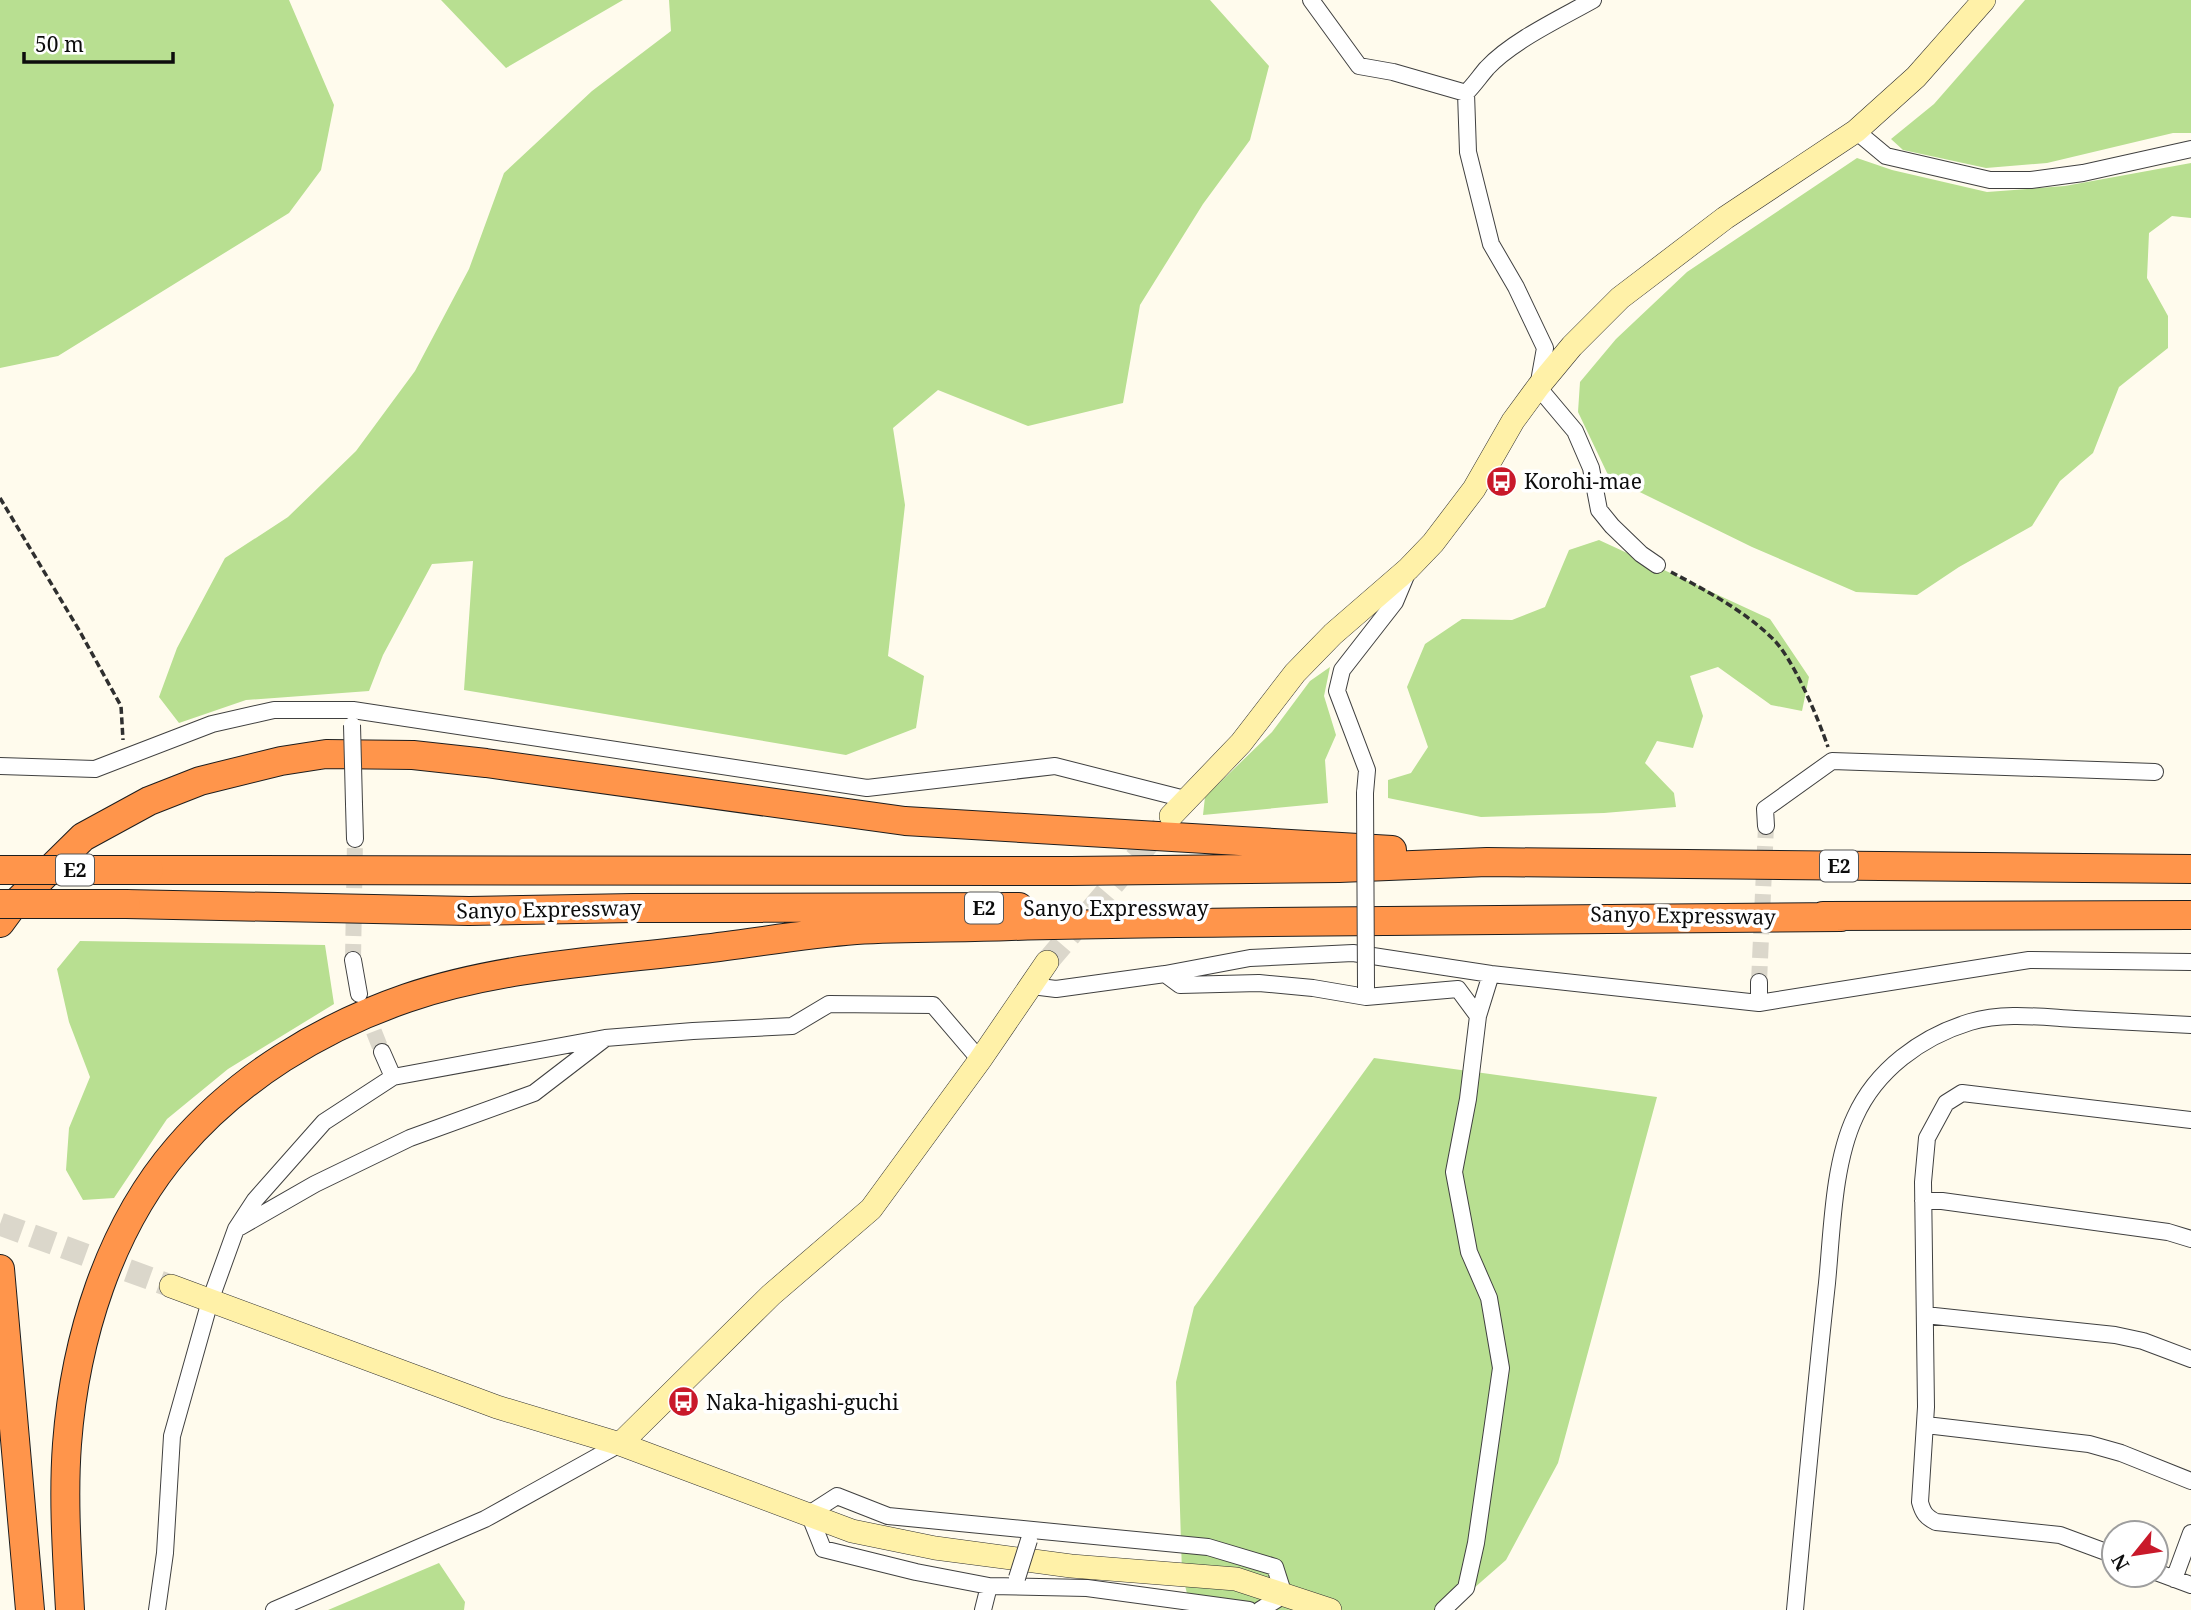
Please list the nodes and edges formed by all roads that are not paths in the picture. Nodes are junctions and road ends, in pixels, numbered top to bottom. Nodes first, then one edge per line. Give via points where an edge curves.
1 (1311, 0) edge
2 (1593, 0) edge
3 (1984, 0) edge
4 (1466, 93) junction
5 (1856, 131) junction
6 (2191, 149) edge
7 (1538, 387) junction
8 (1657, 565) road end
9 (1408, 569) junction
10 (352, 717) junction
11 (0, 766) edge
12 (2155, 772) dead end
13 (1178, 808) joint
14 (1766, 826) tunnel mouth
15 (355, 839) tunnel mouth
16 (1487, 862) junction
17 (2191, 869) edge
18 (0, 870) edge
19 (0, 904) edge
20 (2191, 915) edge
21 (1841, 917) junction
22 (0, 923) edge
23 (353, 960) tunnel mouth
24 (1047, 962) tunnel mouth
25 (2191, 962) edge
26 (1165, 974) junction
27 (1490, 974) junction
28 (1759, 982) tunnel mouth
29 (1032, 986) junction
30 (1366, 993) junction
31 (359, 994) tunnel mouth
32 (1759, 1003) junction
33 (1478, 1016) junction
34 (2191, 1025) edge
35 (605, 1038) junction
36 (382, 1052) tunnel mouth
37 (981, 1060) junction
38 (393, 1077) junction
39 (2191, 1120) edge
40 (1923, 1201) junction
41 (236, 1229) junction
42 (2191, 1239) edge
43 (0, 1269) edge
44 (171, 1286) tunnel mouth
45 (210, 1301) junction
46 (1925, 1315) junction
47 (2191, 1359) edge
48 (1926, 1425) junction
49 (620, 1444) junction
50 (2191, 1481) edge
51 (809, 1514) junction
52 (2191, 1534) edge
53 (1030, 1536) junction
54 (2100, 1550) edge
55 (2170, 1577) edge
56 (2174, 1579) junction
57 (1015, 1582) junction
58 (2191, 1585) edge
59 (989, 1586) junction
60 (1284, 1595) junction
61 (30, 1610) edge
62 (69, 1610) edge
63 (157, 1610) edge
64 (274, 1610) edge
65 (983, 1610) edge
66 (1249, 1610) edge
67 (1261, 1610) edge
68 (1329, 1610) edge
69 (1443, 1610) edge
70 (1795, 1610) edge

1 - 4 street via 1359,66
2 - 4 street via 1519,43 1486,68
3 - 5 street via 1916,77
4 - 7 street via 1468,152 1491,244 1545,348
5 - 6 street via 1886,156 1990,180 2083,173
5 - 7 street via 1726,218 1620,298
7 - 8 street via 1575,430 1591,468 1599,510
7 - 9 street via 1474,489
9 - 13 street via 1295,673 1241,743
9 - 30 street, bridge via 1395,602 1342,670 1337,691 1367,770
10 - 11 street via 274,710 212,724 95,769
10 - 13 street via 760,770 866,789 1055,766
10 - 15 street, bridge
12 - 14 street via 1832,761 1765,809
16 - 17 highway, Sanyo Expressway / E2
16 - 18 highway, Sanyo Expressway / E2, bridge via 1084,871
16 - 22 highway via 1395,850 905,821 486,763 413,755 326,754 200,781 149,801 83,837
19 - 21 highway, Sanyo Expressway / E2, bridge via 469,911 1107,907
20 - 21 highway, Sanyo Expressway / E2
21 - 62 highway via 854,930 547,968 407,999 295,1048 249,1082 180,1145 125,1225 91,1312 76,1382 67,1444
23 - 31 street
24 - 29 street
25 - 32 street via 2029,960
26 - 27 street via 1250,958 1353,953
26 - 29 street via 1056,989
26 - 30 street via 1180,985 1259,983
27 - 32 street
27 - 33 street
28 - 32 street
29 - 37 street
30 - 33 street via 1458,989
33 - 69 street via 1454,1172 1469,1252 1489,1298 1501,1368 1466,1588
34 - 70 street via 2017,1016 1972,1021 1906,1054 1862,1103 1849,1131 1839,1173
35 - 37 street via 792,1026 829,1004 933,1004
35 - 38 street
35 - 41 street via 534,1093 410,1138
36 - 38 street
37 - 49 street via 871,1209 771,1295
38 - 41 street via 324,1122 255,1200
39 - 40 street via 1962,1093 1946,1103 1927,1139
40 - 42 street via 2168,1231
40 - 46 street
41 - 45 street
43 - 61 highway
44 - 45 street
45 - 49 street via 497,1407
45 - 63 street via 172,1436
46 - 47 street via 2115,1335 2143,1340
46 - 48 street
48 - 50 street via 2089,1444
48 - 54 street via 1920,1502 1930,1519 2060,1535
49 - 51 street
49 - 64 street via 485,1519
51 - 53 street via 837,1496 888,1516
51 - 59 street via 823,1549
51 - 60 street via 852,1531 935,1548 1071,1566 1236,1579
52 - 56 street
53 - 57 street, bridge
53 - 60 street via 1208,1547 1275,1567
55 - 56 street
56 - 58 street
57 - 59 street
57 - 66 street
59 - 65 street
60 - 67 street
60 - 68 street

